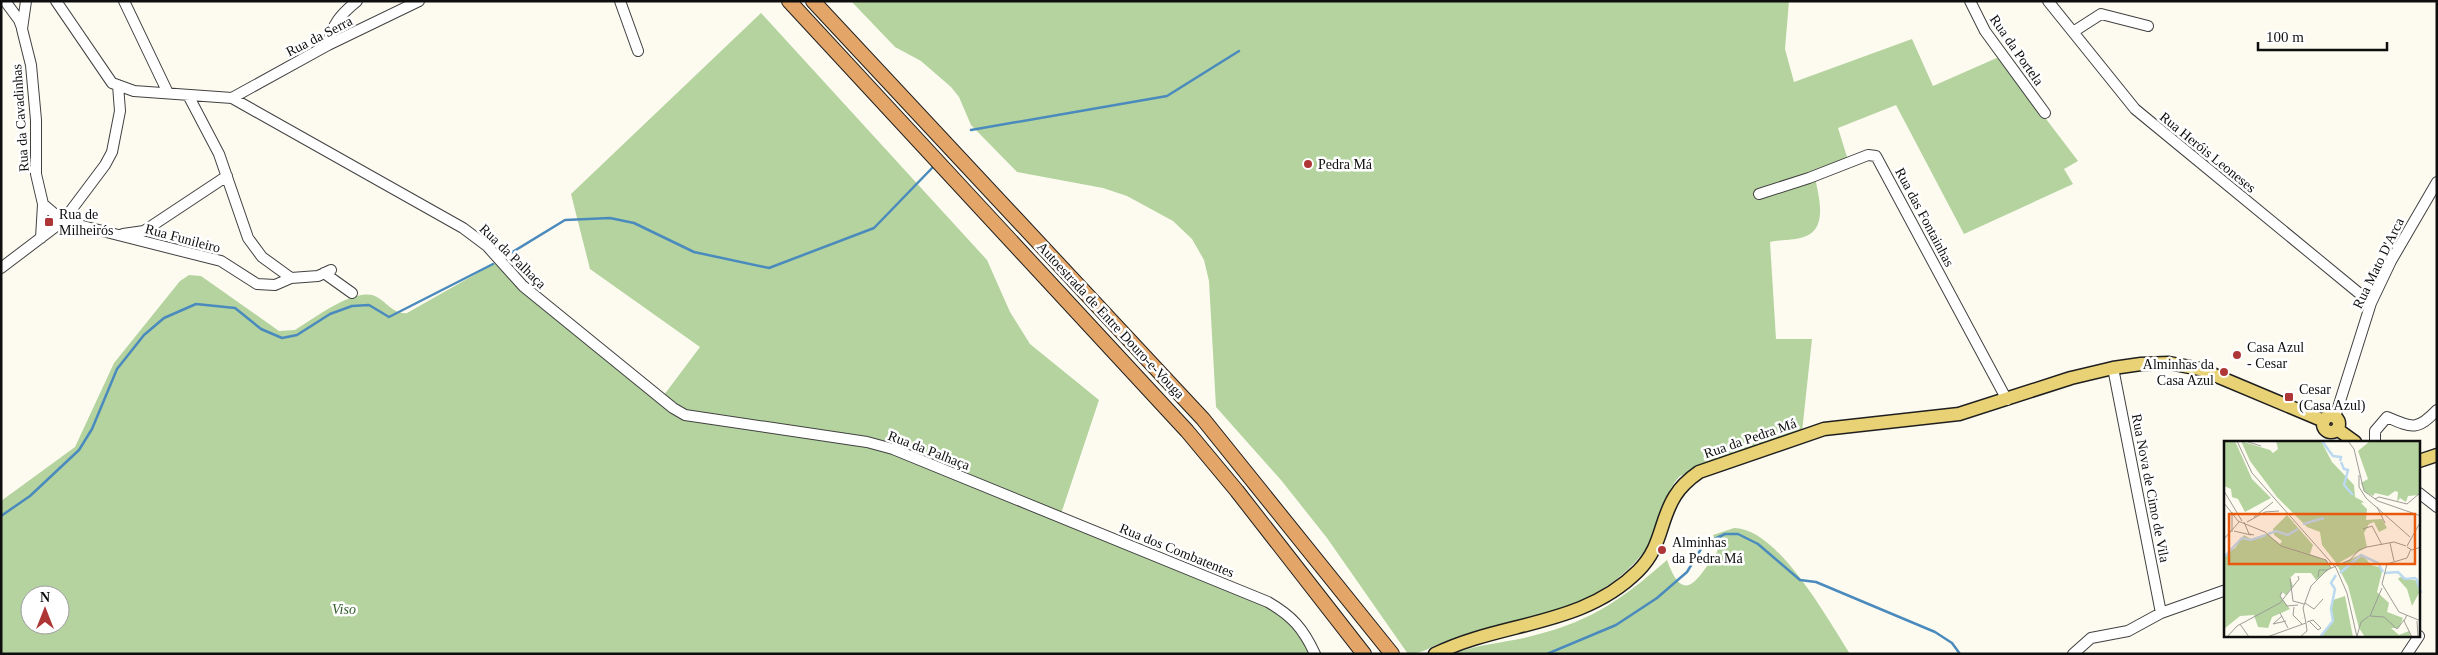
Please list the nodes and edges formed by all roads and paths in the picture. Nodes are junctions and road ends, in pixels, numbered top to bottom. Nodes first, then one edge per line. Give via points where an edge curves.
1 (5, 1) edge
2 (26, 1) edge
3 (56, 1) edge
4 (124, 1) edge
5 (357, 1) edge
6 (396, 1) edge
7 (419, 1) edge
8 (620, 1) edge
9 (790, 1) edge
10 (813, 1) edge
11 (1970, 1) edge
12 (2048, 1) edge
13 (401, 12) junction
14 (2148, 26) dead end
15 (22, 29) junction
16 (2073, 32) junction
17 (328, 45) junction
18 (638, 51) dead end
19 (118, 86) junction
20 (134, 91) junction
21 (168, 93) junction
22 (188, 95) junction
23 (232, 98) junction
24 (120, 111) junction
25 (2044, 113) dead end
26 (228, 176) junction
27 (2437, 182) edge
28 (1760, 194) dead end
29 (44, 204) junction
30 (63, 221) junction
31 (120, 235) junction
32 (40, 238) junction
33 (1, 268) edge
34 (290, 278) junction
35 (352, 293) dead end
36 (2371, 303) junction
37 (2113, 368) junction
38 (2007, 400) junction
39 (2437, 410) edge
40 (2332, 422) junction
41 (2354, 441) edge
42 (2375, 441) edge
43 (2437, 455) edge
44 (2420, 461) edge
45 (2420, 494) edge
46 (1009, 497) joint
47 (2437, 507) edge
48 (2224, 591) edge
49 (2161, 613) junction
50 (2417, 638) edge
51 (1388, 648) edge
52 (1364, 653) edge
53 (1316, 654) edge
54 (1435, 654) edge
55 (2072, 654) edge
56 (2407, 654) edge

1 - 15 street
2 - 15 street, Rua da Cavadinhas
3 - 19 street, Rua da Palhaça via 108,80
4 - 21 street
5 - 17 street via 331,29
6 - 13 street
7 - 13 street, Rua da Serra
8 - 18 street
9 - 52 highway, Autoestrada de Entre Douro-e-Vouga via 1187,432 1237,490
10 - 51 highway, Autoestrada de Entre Douro-e-Vouga via 1203,419
11 - 25 street, Rua da Portela via 1985,31
12 - 16 street, Rua Heróis Leoneses
13 - 17 street, Rua da Serra
14 - 16 street via 2101,14
15 - 29 street, Rua da Cavadinhas via 31,65 36,174
16 - 36 street, Rua Heróis Leoneses via 2135,108 2154,126
17 - 23 street, Rua da Serra
19 - 20 street, Rua da Palhaça
19 - 24 street
20 - 21 street, Rua da Palhaça
20 - 24 street
21 - 22 street, Rua da Palhaça
22 - 23 street, Rua da Palhaça
22 - 26 street
23 - 46 street, Rua da Palhaça via 476,236 523,286 685,415 866,442 893,449
24 - 30 street via 112,152
26 - 31 street via 144,230
26 - 34 street via 248,238 262,257
27 - 36 street, Rua Mato D'Arca
28 - 38 street, Rua das Fontainhas via 1868,155 1876,156
29 - 30 street
29 - 32 street, Rua da Cavadinhas
30 - 31 street, Rua Funileiro
30 - 32 street
31 - 34 street, Rua Funileiro via 221,261 257,284 275,285
32 - 33 street
34 - 35 street, Rua Funileiro via 328,272
36 - 40 street, Rua Mato D'Arca
37 - 38 main road, Rua da Pedra Má via 2071,378
37 - 40 main road, Rua da Pedra Má via 2169,363 2200,368
37 - 49 street, Rua Nova de Cimo de Vila
38 - 54 main road, Rua da Pedra Má via 1941,417 1824,429 1699,472 1674,498 1653,552 1618,588 1575,612 1462,643
39 - 42 street via 2425,423 2416,426 2387,417 2375,431
40 - 41 main road, Rua da Pedra Má
43 - 44 main road
45 - 47 street
46 - 53 street, Rua dos Combatentes via 1268,602 1289,615 1307,636
48 - 49 street
49 - 55 street via 2128,631 2091,638
50 - 56 street

